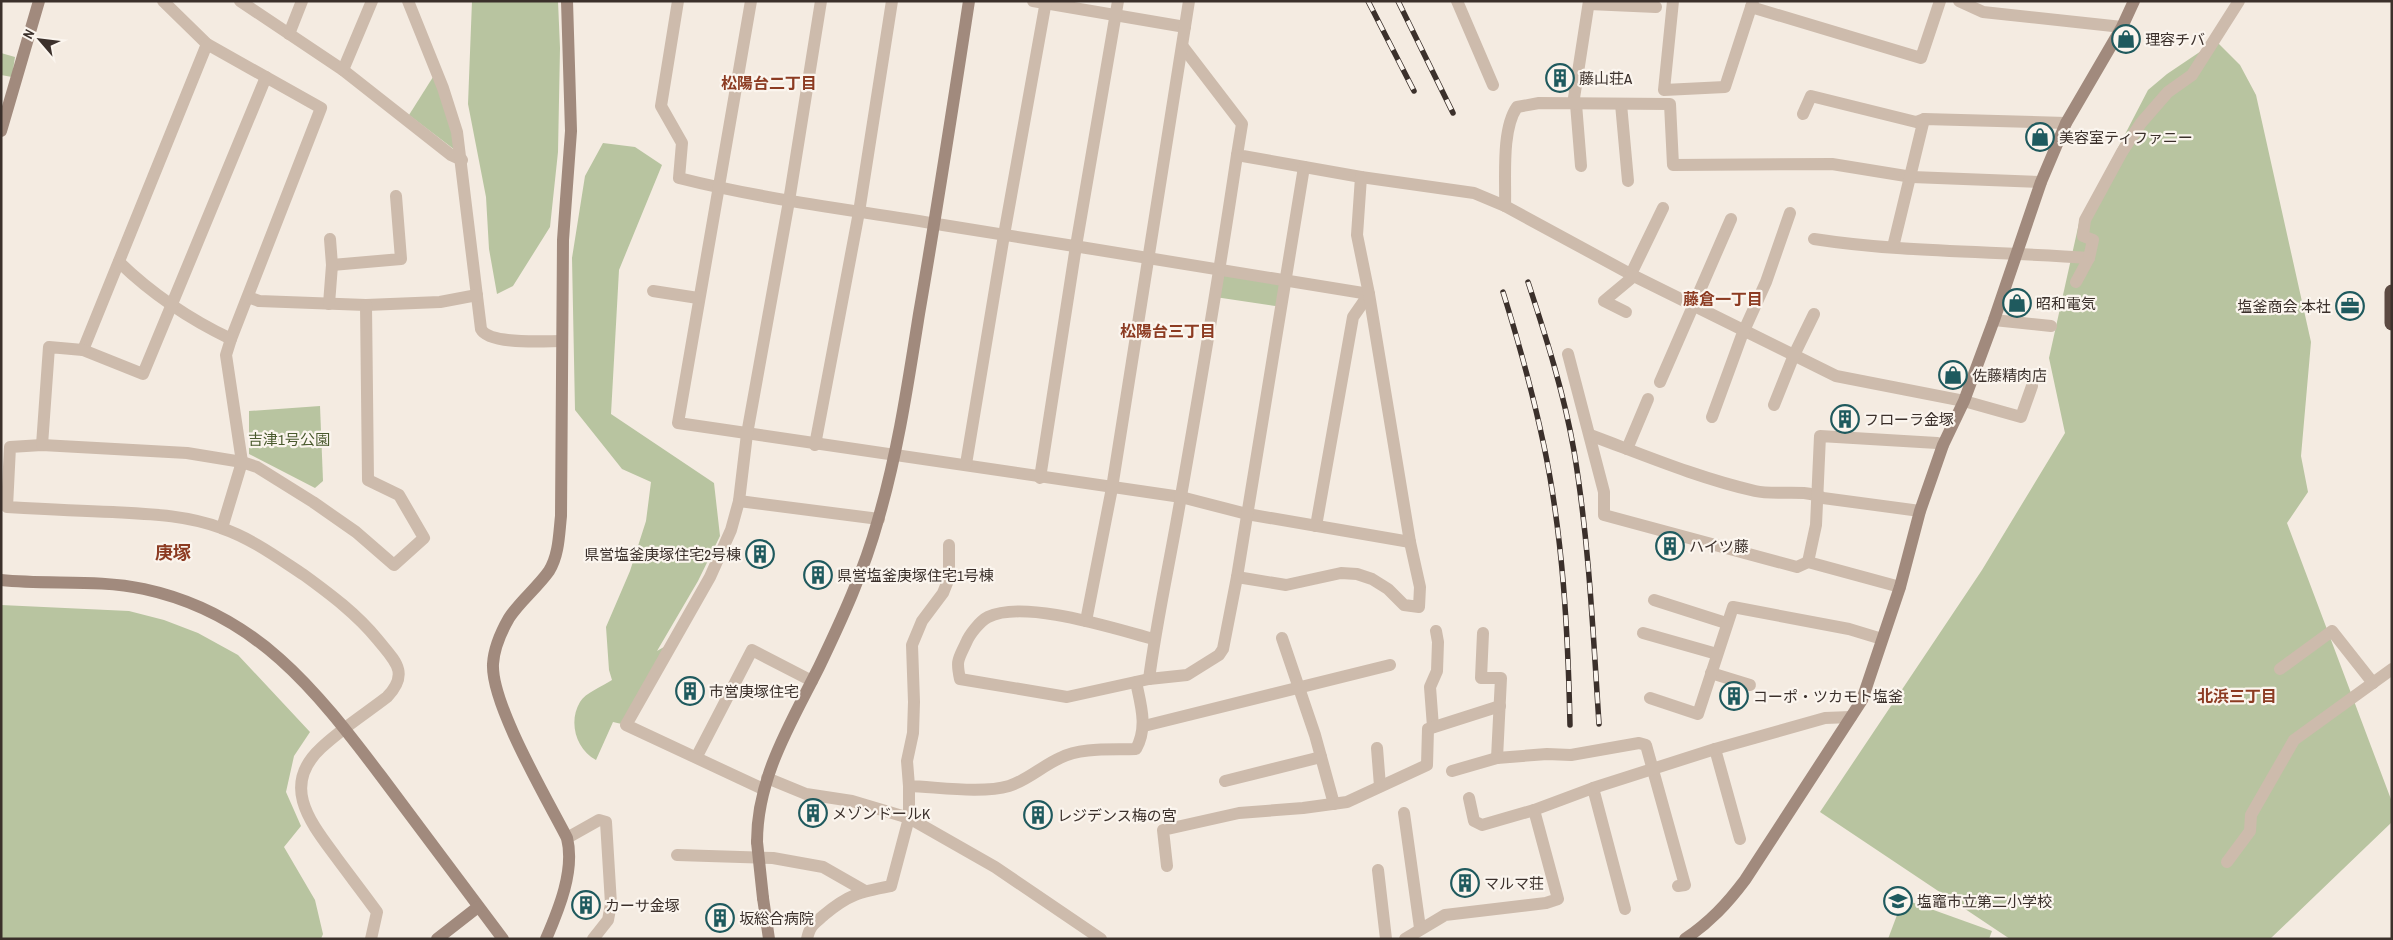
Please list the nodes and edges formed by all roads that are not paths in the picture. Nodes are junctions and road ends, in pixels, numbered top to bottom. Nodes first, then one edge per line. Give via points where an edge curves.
1 (39, 1) edge
2 (163, 1) edge
3 (240, 1) edge
4 (302, 1) edge
5 (372, 1) edge
6 (408, 1) edge
7 (567, 1) edge
8 (678, 1) edge
9 (751, 1) edge
10 (821, 1) edge
11 (892, 1) edge
12 (969, 1) edge
13 (1118, 1) edge
14 (1189, 1) edge
15 (1457, 1) edge
16 (1673, 1) edge
17 (1940, 1) edge
18 (1959, 1) edge
19 (2134, 1) edge
20 (2239, 1) edge
21 (1041, 2) edge
22 (1589, 2) edge
23 (1752, 4) edge
24 (1656, 7) dead end
25 (1115, 15) junction
26 (1185, 27) junction
27 (2122, 27) junction
28 (289, 34) junction
29 (207, 44) junction
30 (1183, 47) junction
31 (342, 70) junction
32 (266, 77) junction
33 (1493, 85) dead end
34 (1576, 104) junction
35 (1621, 104) junction
36 (1803, 114) dead end
37 (1924, 119) junction
38 (2066, 123) junction
39 (1, 131) edge
40 (1237, 155) junction
41 (462, 160) junction
42 (1580, 166) dead end
43 (1304, 167) junction
44 (1361, 177) junction
45 (1912, 177) junction
46 (1628, 181) dead end
47 (2041, 182) junction
48 (719, 188) junction
49 (396, 196) dead end
50 (789, 201) junction
51 (1505, 206) junction
52 (1662, 208) dead end
53 (859, 212) junction
54 (1790, 213) dead end
55 (1731, 219) dead end
56 (934, 223) junction
57 (1004, 235) junction
58 (330, 239) dead end
59 (1814, 239) dead end
60 (1076, 246) junction
61 (1893, 248) junction
62 (2016, 253) junction
63 (1149, 257) junction
64 (2089, 258) junction
65 (119, 262) junction
66 (332, 265) junction
67 (1220, 268) junction
68 (1632, 275) junction
69 (1286, 280) junction
70 (2076, 282) dead end
71 (653, 291) dead end
72 (2392, 292) edge
73 (1369, 294) junction
74 (477, 295) junction
75 (248, 296) junction
76 (698, 298) junction
77 (329, 304) junction
78 (1694, 305) junction
79 (173, 306) junction
80 (366, 306) junction
81 (1626, 312) dead end
82 (1814, 314) dead end
83 (1994, 320) junction
84 (2392, 323) edge
85 (2051, 326) dead end
86 (1746, 330) junction
87 (230, 339) junction
88 (562, 340) junction
89 (83, 350) junction
90 (1568, 354) dead end
91 (1794, 355) junction
92 (1660, 382) dead end
93 (2032, 386) dead end
94 (1648, 399) dead end
95 (1964, 401) junction
96 (1774, 405) dead end
97 (1712, 416) dead end
98 (747, 434) junction
99 (1590, 435) junction
100 (42, 444) junction
101 (815, 445) junction
102 (1943, 445) junction
103 (1626, 449) junction
104 (895, 456) junction
105 (242, 462) junction
106 (966, 464) junction
107 (1040, 478) junction
108 (1112, 488) junction
109 (1817, 495) junction
110 (1181, 497) junction
111 (739, 501) junction
112 (1920, 511) junction
113 (1247, 514) junction
114 (879, 519) junction
115 (1316, 526) junction
116 (222, 528) junction
117 (1410, 542) junction
118 (949, 545) dead end
119 (1808, 562) junction
120 (1237, 577) junction
121 (1, 580) edge
122 (1900, 587) junction
123 (1654, 600) dead end
124 (1086, 621) junction
125 (1726, 623) junction
126 (1436, 631) dead end
127 (1483, 633) dead end
128 (1643, 633) dead end
129 (1282, 638) dead end
130 (1882, 639) junction
131 (1154, 640) junction
132 (1716, 654) junction
133 (1390, 665) dead end
134 (2280, 669) dead end
135 (2392, 669) edge
136 (1711, 673) junction
137 (1143, 680) junction
138 (812, 681) junction
139 (2373, 683) junction
140 (1750, 685) dead end
141 (1299, 689) junction
142 (1650, 698) dead end
143 (1500, 706) junction
144 (1851, 717) junction
145 (1144, 726) junction
146 (1433, 727) junction
147 (345, 729) junction
148 (1377, 748) dead end
149 (1715, 749) junction
150 (697, 756) junction
151 (1321, 757) junction
152 (1497, 758) junction
153 (1654, 768) junction
154 (1452, 771) dead end
155 (1225, 781) dead end
156 (765, 784) junction
157 (909, 786) junction
158 (1380, 786) junction
159 (1593, 788) junction
160 (1469, 798) dead end
161 (1334, 804) junction
162 (1534, 810) junction
163 (1404, 813) dead end
164 (909, 818) junction
165 (567, 838) junction
166 (1740, 839) dead end
167 (676, 855) dead end
168 (2227, 862) dead end
169 (1167, 866) dead end
170 (1378, 870) dead end
171 (1678, 886) dead end
172 (865, 891) junction
173 (478, 906) junction
174 (1626, 909) dead end
175 (1420, 928) junction
176 (371, 939) edge
177 (437, 939) edge
178 (503, 939) edge
179 (546, 939) edge
180 (592, 939) edge
181 (769, 939) edge
182 (807, 939) edge
183 (1100, 939) edge
184 (1386, 939) edge
185 (1405, 939) edge
186 (1685, 939) edge

1 - 39 street
2 - 29 street
3 - 28 street
4 - 28 street
5 - 31 street
6 - 41 street via 443,88
7 - 88 street via 571,131 563,240
8 - 48 street via 661,106 682,143 679,178
9 - 48 street
10 - 50 street
11 - 53 street
12 - 56 street
13 - 25 street
14 - 26 street
15 - 33 street
16 - 23 street via 1664,90 1725,87
17 - 23 street via 1921,58
18 - 27 street via 1982,12
19 - 27 street
20 - 64 street via 2192,75 2153,106 2122,152 2085,220 2083,236 2093,240
21 - 25 street
21 - 57 street
22 - 24 street
22 - 34 street via 1574,98
25 - 26 street
25 - 60 street
26 - 30 street
27 - 38 street
28 - 31 street
29 - 32 street
29 - 65 street
30 - 40 street via 1242,124
30 - 63 street
31 - 41 street via 450,156
32 - 75 street via 321,108
32 - 79 street
34 - 35 street
34 - 42 street
34 - 51 street via 1539,103 1517,108 1511,116 1506,147
35 - 45 street via 1670,104 1673,164 1832,164
35 - 46 street
36 - 37 street via 1811,96 1916,122
37 - 38 street
37 - 45 street
38 - 47 street
40 - 43 street
40 - 67 street
41 - 74 street
43 - 44 street
43 - 69 street
44 - 51 street via 1474,193
44 - 73 street via 1356,235
45 - 47 street
45 - 61 street
47 - 62 street
48 - 50 street
48 - 76 street
49 - 66 street via 401,259
50 - 53 street
50 - 98 street
51 - 68 street
52 - 68 street
53 - 56 street
53 - 101 street
54 - 86 street
55 - 78 street
56 - 57 street
56 - 104 street
57 - 60 street
57 - 106 street
58 - 66 street
59 - 61 street
60 - 63 street
60 - 107 street
61 - 62 street
62 - 64 street
62 - 83 street
63 - 67 street
63 - 108 street
64 - 70 street
65 - 79 street via 142,284
65 - 89 street
66 - 77 street
67 - 69 street
67 - 110 street
68 - 78 street
68 - 81 street via 1604,301
69 - 73 street
69 - 113 street
71 - 76 street
72 - 84 highway
73 - 115 street via 1353,317
73 - 117 street
74 - 80 street via 440,302
74 - 88 street via 483,334 502,339
75 - 77 street via 259,301
75 - 87 street
76 - 98 street via 678,424
77 - 80 street
78 - 86 street
78 - 92 street
79 - 87 street via 196,323
79 - 89 street via 143,374
80 - 105 street via 368,480 399,495 424,538 394,565 356,532 313,502 257,467
82 - 91 street
83 - 85 street
83 - 95 street
86 - 91 street
86 - 97 street
87 - 105 street via 226,355
88 - 165 street via 561,506 557,552 549,571 505,624 495,649 493,665 499,697 515,735
89 - 100 street via 49,347
90 - 99 street
91 - 95 street via 1836,376
91 - 96 street
93 - 95 street via 2021,417
94 - 103 street
95 - 102 street
98 - 101 street
98 - 111 street
99 - 103 street
99 - 119 street via 1604,492 1604,515 1797,567
100 - 105 street via 187,453
100 - 116 street via 10,447 7,507 168,515
101 - 104 street
102 - 109 street via 1820,436
102 - 112 street
103 - 109 street via 1658,462 1756,491
104 - 106 street
104 - 114 street
105 - 116 street
106 - 107 street
107 - 108 street
108 - 110 street
108 - 124 street
109 - 112 street
109 - 119 street via 1816,525
110 - 113 street
110 - 131 street
111 - 114 street
111 - 150 street via 731,530 710,577 626,725
112 - 122 street
113 - 115 street
113 - 120 street
114 - 138 street via 856,586
115 - 117 street
116 - 147 street via 272,553 314,582 354,614 396,663 399,679 396,688
117 - 120 street via 1420,587 1418,607 1404,605 1388,589 1357,574 1341,573 1286,586
118 - 157 street via 949,578 922,621 912,645 914,702 913,733 907,761
119 - 122 street
120 - 137 street via 1226,640 1219,655 1187,675
121 - 147 street via 98,582 144,589 216,613 265,645 291,667
122 - 130 street
123 - 125 street
124 - 131 street
124 - 137 street via 1030,611 987,617 968,637 956,664 960,679 1067,697
125 - 130 street via 1733,607 1849,629
125 - 132 street
126 - 146 street via 1437,671 1430,688
127 - 143 street via 1481,678 1501,678
128 - 132 street
129 - 141 street
130 - 144 street via 1862,700
131 - 137 street
132 - 136 street
133 - 141 street
134 - 139 street via 2332,631
135 - 139 street
136 - 140 street
136 - 142 street via 1698,714
137 - 145 street
138 - 150 street via 752,650
138 - 156 street via 780,745
139 - 168 street via 2294,740 2251,815 2250,831
141 - 145 street
141 - 151 street
143 - 146 street
143 - 152 street
144 - 149 street via 1825,718
144 - 186 street via 1728,903 1710,922
145 - 157 street via 1143,737 1136,749 1075,752 1008,786 981,789
146 - 158 street via 1428,729 1428,765
147 - 173 street
147 - 176 street via 320,748 309,763 302,780 301,795 309,821 377,912
148 - 158 street
149 - 153 street
149 - 166 street
150 - 156 street
151 - 155 street
151 - 161 street
152 - 153 street via 1571,755 1638,743 1646,745
152 - 154 street
153 - 159 street
153 - 171 street via 1685,885
156 - 164 street via 852,801
156 - 181 street, bridge via 757,822 757,842
157 - 164 street
158 - 161 street via 1360,798
159 - 162 street
159 - 174 street
160 - 162 street via 1474,822 1482,825
161 - 169 street via 1239,814 1163,830
162 - 175 street via 1558,899 1445,914
163 - 175 street
164 - 172 street via 891,886
164 - 183 street via 995,867
165 - 179 street via 570,850 566,880
165 - 180 street via 599,820 606,822 611,904 608,920
167 - 172 street via 773,858 823,867
170 - 184 street
172 - 182 street via 842,899 810,927
173 - 177 street
173 - 178 street
175 - 185 street

